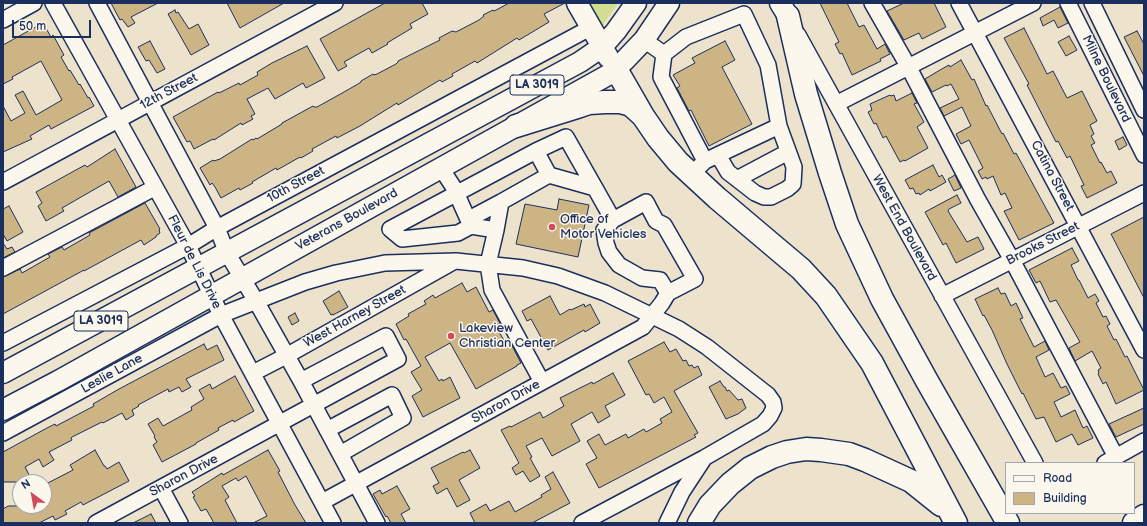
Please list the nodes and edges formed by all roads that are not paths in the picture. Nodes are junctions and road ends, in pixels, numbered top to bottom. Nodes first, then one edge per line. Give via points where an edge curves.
1 (34, 3) edge
2 (53, 3) edge
3 (97, 3) edge
4 (335, 3) edge
5 (578, 3) edge
6 (636, 3) edge
7 (648, 3) edge
8 (669, 3) edge
9 (872, 3) edge
10 (959, 3) edge
11 (1033, 3) edge
12 (1068, 3) edge
13 (1092, 3) edge
14 (784, 10) edge
15 (3, 20) edge
16 (590, 28) junction
17 (975, 32) junction
18 (644, 40) junction
19 (602, 47) junction
20 (664, 54) junction
21 (908, 66) junction
22 (616, 69) junction
23 (1142, 102) edge
24 (149, 103) junction
25 (836, 104) junction
26 (1120, 109) junction
27 (643, 116) junction
28 (117, 121) junction
29 (516, 126) junction
30 (779, 126) junction
31 (429, 144) junction
32 (536, 151) junction
33 (788, 152) junction
34 (1144, 155) edge
35 (705, 164) junction
36 (441, 168) junction
37 (549, 175) junction
38 (737, 179) junction
39 (3, 182) edge
40 (154, 188) junction
41 (595, 188) junction
42 (457, 192) junction
43 (1144, 193) edge
44 (501, 202) junction
45 (613, 220) junction
46 (470, 223) junction
47 (1078, 226) junction
48 (216, 228) junction
49 (496, 230) junction
50 (188, 246) junction
51 (226, 253) junction
52 (1012, 260) junction
53 (456, 261) junction
54 (488, 264) junction
55 (3, 268) edge
56 (199, 268) junction
57 (242, 278) junction
58 (668, 293) junction
59 (212, 294) junction
60 (942, 296) junction
61 (256, 301) junction
62 (221, 314) junction
63 (653, 315) junction
64 (3, 343) edge
65 (1144, 350) edge
66 (286, 356) junction
67 (253, 373) junction
68 (3, 374) edge
69 (301, 381) junction
70 (542, 382) junction
71 (314, 406) junction
72 (3, 410) edge
73 (280, 424) junction
74 (327, 430) junction
75 (3, 433) edge
76 (1144, 442) edge
77 (340, 454) junction
78 (704, 458) junction
79 (1031, 458) edge
80 (1110, 460) edge
81 (356, 483) junction
82 (161, 488) junction
83 (322, 502) junction
84 (1144, 516) edge
85 (952, 517) edge
86 (96, 523) edge
87 (180, 523) edge
88 (333, 523) edge
89 (377, 523) edge
90 (582, 523) edge
91 (667, 523) edge
92 (699, 523) edge
93 (1008, 523) edge
94 (1134, 523) edge

1 - 15 street
2 - 28 street, Fleur de Lis Drive
3 - 24 street
4 - 24 street, 12th Street
5 - 16 main road
6 - 19 main road, LA 3019
7 - 18 main road via 642,10 637,30
8 - 18 main road, Veterans Boulevard / LA 3019
9 - 21 street
10 - 17 street, Catina Street
11 - 17 street
12 - 26 street, Milne Boulevard
13 - 23 street, Milne Boulevard
14 - 25 street, West End Boulevard
14 - 93 highway via 806,94 848,224 882,299
16 - 19 main road
16 - 48 street, 10th Street
17 - 21 street
17 - 47 street, Catina Street
18 - 20 street
18 - 22 main road, Veterans Boulevard / LA 3019
19 - 22 main road
19 - 31 main road, LA 3019 via 580,62
20 - 30 street via 686,37 744,14 768,65
20 - 35 street via 661,77
21 - 25 street
21 - 52 street
22 - 27 highway
22 - 29 main road, Veterans Boulevard / LA 3019
23 - 26 street
24 - 28 street, 12th Street
24 - 48 street
25 - 60 street, West End Boulevard
26 - 34 street, Milne Boulevard
27 - 29 highway via 631,105 605,102 583,105
27 - 35 highway via 678,162
28 - 39 street, 12th Street
28 - 40 street, Fleur de Lis Drive
29 - 36 main road, Veterans Boulevard / LA 3019
30 - 33 street
30 - 35 street
31 - 36 main road
31 - 51 main road, LA 3019
32 - 37 street
32 - 41 street via 566,137
32 - 42 street
33 - 38 street
33 - 38 street via 794,167 794,178 793,184 787,189 771,197 764,197
35 - 38 street via 728,172
35 - 85 highway via 826,296 872,363
36 - 42 street
36 - 57 main road, Veterans Boulevard / LA 3019
37 - 41 street
37 - 44 street
40 - 50 street, Fleur de Lis Drive
40 - 55 street
41 - 45 street
42 - 46 street
42 - 46 street via 390,229 402,239 458,233
43 - 47 street, Brooks Street
44 - 46 street
44 - 49 street
45 - 58 street via 604,230 609,252 619,265 642,278 660,280
45 - 58 street via 646,202 656,221 664,225 695,279
46 - 49 street
47 - 52 street, Brooks Street
47 - 65 street, Catina Street
48 - 50 street, 10th Street
48 - 51 street
49 - 54 street
50 - 56 street, Fleur de Lis Drive
50 - 64 street, 10th Street
51 - 56 main road, LA 3019
51 - 57 street
52 - 60 street, Brooks Street
52 - 80 street
53 - 54 street, Leslie Lane
53 - 61 street, Leslie Lane via 386,263 305,282
53 - 66 street, West Harney Street
54 - 63 street, Leslie Lane via 558,276 606,293
54 - 70 street via 492,290
56 - 59 street, Fleur de Lis Drive
56 - 68 main road, LA 3019
57 - 59 main road, Veterans Boulevard / LA 3019
57 - 61 street
58 - 63 street, Sharon Drive
59 - 62 street, Fleur de Lis Drive
59 - 72 main road, Veterans Boulevard / LA 3019
60 - 79 street, West End Boulevard
61 - 62 street, Leslie Lane
61 - 66 street
62 - 67 street, Fleur de Lis Drive
62 - 75 street, Leslie Lane
63 - 70 street, Sharon Drive via 643,327
63 - 78 street, Leslie Lane via 706,347 773,402 774,408 764,424
66 - 67 street, West Harney Street
66 - 69 street
67 - 73 street, Fleur de Lis Drive
69 - 71 street
69 - 71 street, Sharon Drive via 386,336 398,359
70 - 81 street, Sharon Drive
71 - 73 street, Sharon Drive
71 - 74 street
73 - 82 street, Sharon Drive
73 - 83 street, Fleur de Lis Drive
74 - 77 street
74 - 77 street via 392,396 403,418
76 - 80 street
77 - 81 street
78 - 90 street
78 - 91 street via 682,492
81 - 83 street, Sharon Drive
81 - 89 street
82 - 86 street, Sharon Drive
82 - 87 street
83 - 88 street, Fleur de Lis Drive
84 - 94 highway
85 - 92 highway via 911,481 849,454 806,449 772,457 750,468 710,505

